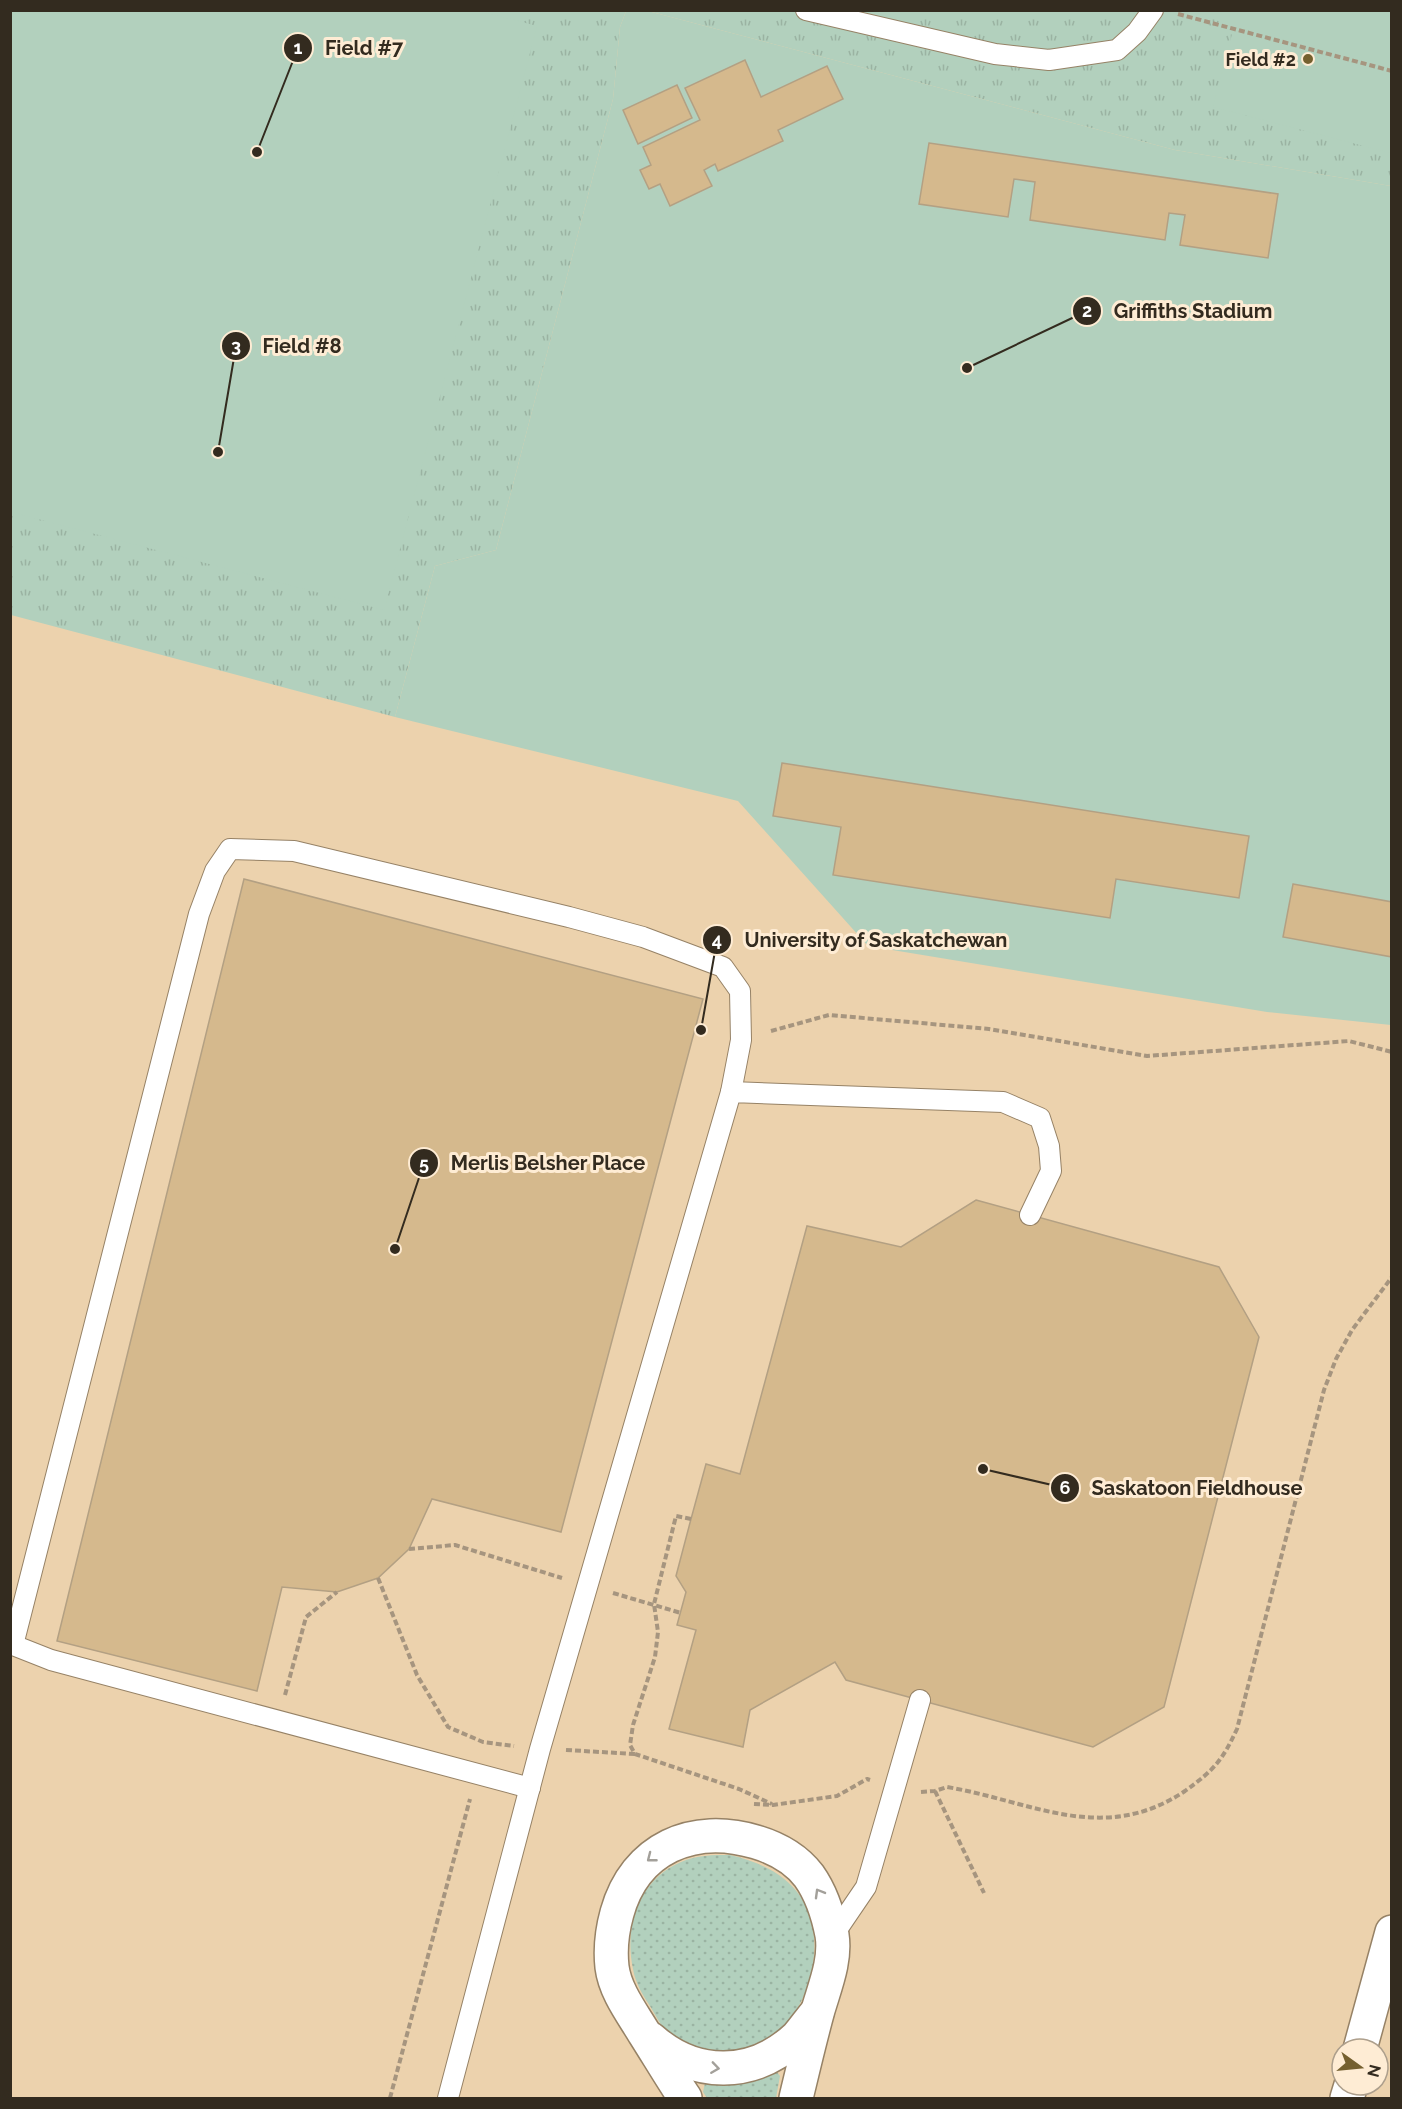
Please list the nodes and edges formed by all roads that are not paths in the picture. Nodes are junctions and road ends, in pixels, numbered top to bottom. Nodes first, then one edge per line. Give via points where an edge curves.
1 (806, 10) edge
2 (1153, 10) edge
3 (731, 1092) junction
4 (1030, 1215) dead end
5 (920, 1700) dead end
6 (530, 1788) junction
7 (1392, 1932) edge
8 (832, 1937) junction
9 (818, 2010) junction
10 (645, 2034) junction
11 (1363, 2037) edge
12 (448, 2098) edge
13 (685, 2098) edge
14 (796, 2098) edge

1 - 2 lane via 996,54 1049,60 1117,50
3 - 4 lane via 1003,1102 1040,1118 1049,1146 1051,1171
3 - 6 lane
3 - 6 lane via 741,1040 740,991 723,967 643,937 294,851 230,849 214,871 199,914 13,1645 51,1660
5 - 8 lane via 866,1887
6 - 12 lane
7 - 11 street
8 - 9 street via 830,1975
8 -> 10 street via 824,1902 809,1876 783,1853 743,1838 723,1836 672,1844 643,1864 631,1880 621,1896 612,1932 612,1969 624,2001
10 -> 9 street via 682,2059 727,2070 749,2066 774,2054 796,2037
9 - 14 street
10 - 13 street

